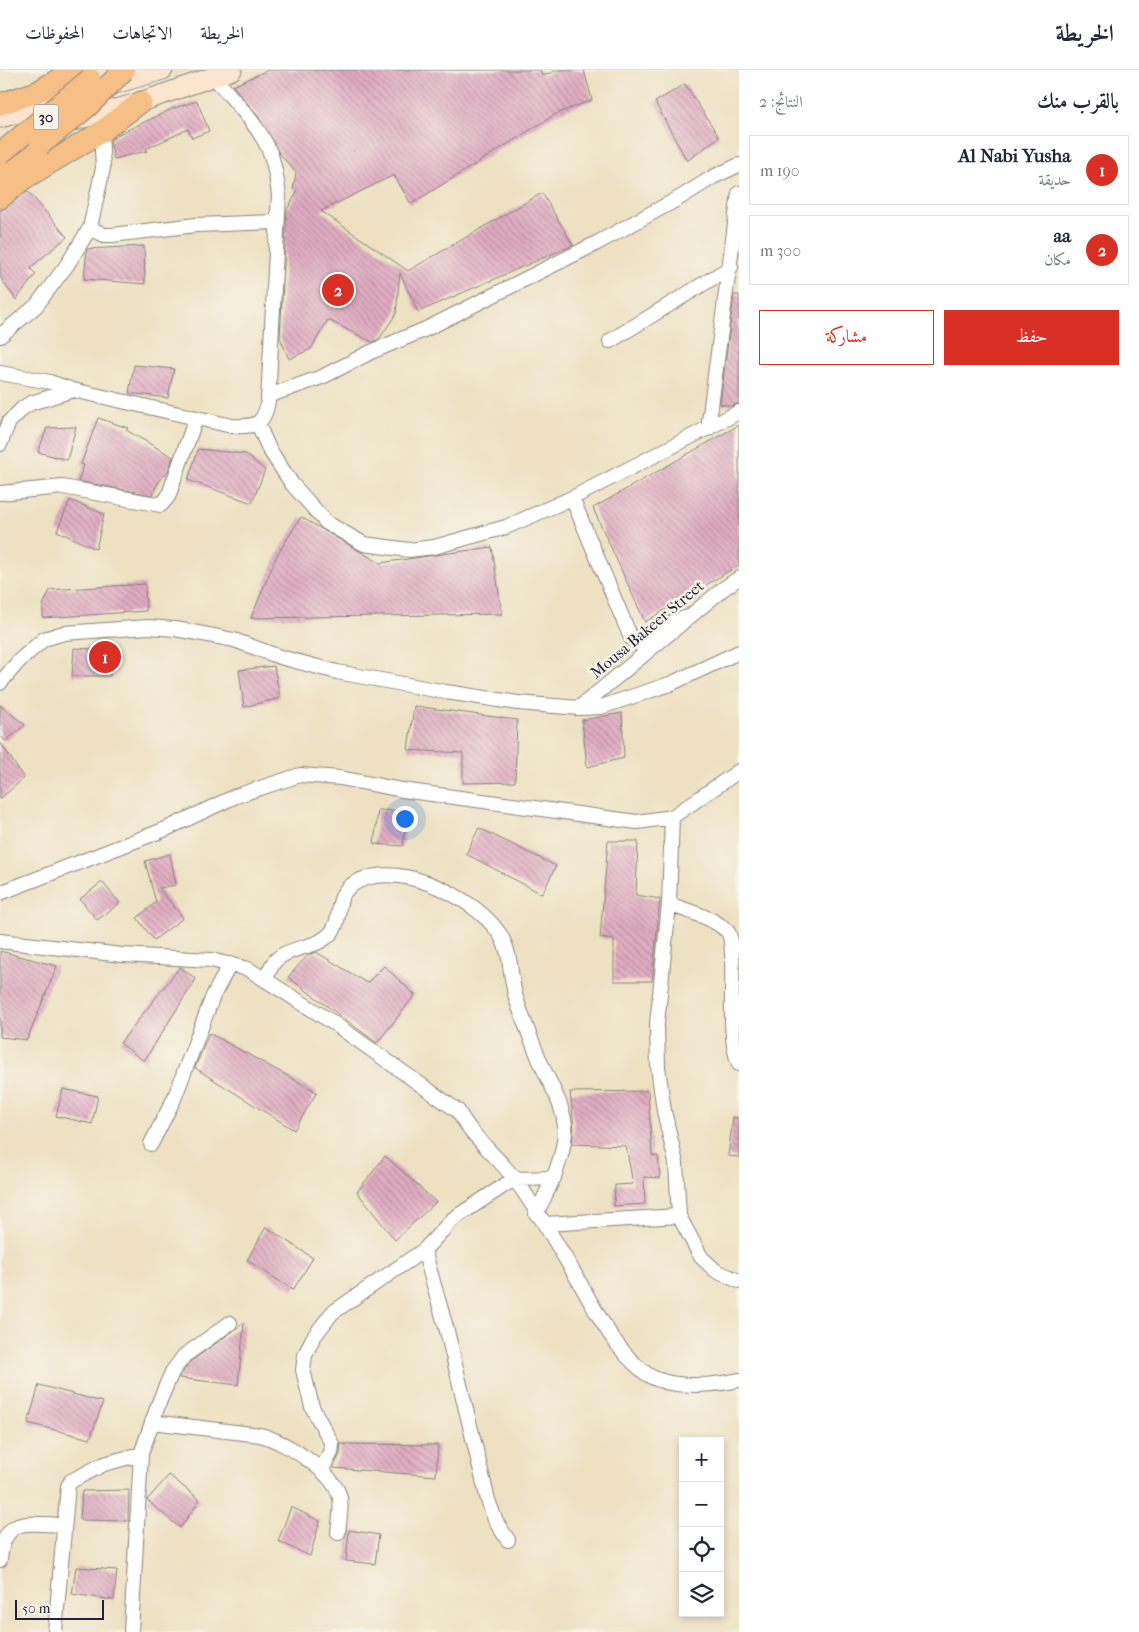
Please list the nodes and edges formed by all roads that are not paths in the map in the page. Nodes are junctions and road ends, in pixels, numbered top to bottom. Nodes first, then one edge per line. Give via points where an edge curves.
1 (124, 70) edge
2 (163, 70) edge
3 (88, 73) edge
4 (223, 74) edge
5 (141, 102) junction
6 (0, 104) edge
7 (0, 118) edge
8 (101, 132) junction
9 (0, 138) edge
10 (0, 154) edge
11 (739, 165) edge
12 (0, 177) edge
13 (739, 193) edge
14 (0, 198) edge
15 (278, 222) junction
16 (90, 228) junction
17 (731, 267) junction
18 (0, 336) edge
19 (610, 341) dead end
20 (0, 372) edge
21 (73, 390) junction
22 (268, 396) junction
23 (739, 412) edge
24 (15, 415) junction
25 (196, 418) junction
26 (0, 420) edge
27 (258, 424) junction
28 (708, 429) junction
29 (0, 444) edge
30 (0, 493) edge
31 (572, 498) junction
32 (739, 578) edge
33 (691, 616) junction
34 (739, 652) edge
35 (0, 683) edge
36 (579, 708) junction
37 (739, 771) edge
38 (672, 817) junction
39 (0, 893) edge
40 (669, 904) junction
41 (0, 941) edge
42 (230, 964) junction
43 (265, 980) junction
44 (739, 1064) edge
45 (151, 1144) dead end
46 (554, 1178) junction
47 (514, 1179) junction
48 (679, 1216) junction
49 (541, 1219) junction
50 (424, 1250) junction
51 (739, 1281) edge
52 (230, 1323) dead end
53 (739, 1380) edge
54 (152, 1422) junction
55 (141, 1454) junction
56 (321, 1470) junction
57 (63, 1525) junction
58 (338, 1533) dead end
59 (508, 1540) dead end
60 (0, 1560) edge
61 (55, 1632) edge
62 (131, 1632) edge

1 - 12 main road, 30, bridge via 87,107
2 - 7 main road
3 - 6 main road
3 - 10 main road, 30, bridge
4 - 5 main road
4 - 15 street via 268,149 280,195
5 - 8 main road
5 - 9 main road via 50,128
8 - 14 main road via 22,180
8 - 16 street via 104,168
11 - 22 street via 598,243 426,329 370,352 322,377
13 - 17 street
15 - 16 street via 196,225 112,235
15 - 22 street
16 - 18 street via 36,306
17 - 19 street
17 - 28 street
20 - 21 street
21 - 24 street via 30,403
21 - 25 street
22 - 27 street via 266,415
23 - 28 street
24 - 26 street
24 - 29 street
25 - 27 street via 232,426
25 - 30 street via 168,497 161,505 63,487
27 - 31 street via 269,449 310,506 327,523 364,544 409,550 434,547 506,528
28 - 31 street
31 - 33 street via 631,638 640,644 675,621
32 - 33 street, Mousa Bakeer Street
33 - 36 street, Mousa Bakeer Street
34 - 36 street via 670,684 601,707
35 - 36 street via 44,639 89,630 175,628 234,640 280,657 337,672 455,694
37 - 38 street
38 - 39 street via 637,822 402,790 340,778 300,775 236,796 132,843
38 - 40 street
40 - 44 street via 714,922 728,932 734,969 731,1008 734,1052
40 - 48 street via 656,1024 664,1111 676,1162
41 - 42 street
42 - 43 street via 248,969
42 - 45 street via 213,996 174,1099
43 - 46 street via 276,960 328,937 336,928 339,902 348,888 362,880 381,876 409,878 451,892 487,920 509,951 516,999 559,1104 565,1128
43 - 47 street via 332,1022 458,1111 467,1128 489,1148
46 - 47 street
46 - 49 street
47 - 49 street
47 - 50 street via 453,1219
48 - 49 street
48 - 51 street via 701,1257 716,1271
49 - 53 street via 601,1320 620,1348 644,1372 682,1384 706,1385
50 - 56 street via 332,1313 305,1355 304,1380 312,1407 332,1444 331,1453
50 - 59 street via 488,1500 496,1522
52 - 54 street via 184,1356 172,1372
54 - 55 street
54 - 56 street via 275,1439
55 - 57 street via 104,1464 71,1481 66,1492
55 - 62 street
56 - 58 street via 334,1484 340,1499
57 - 60 street via 18,1524 9,1530 3,1541
57 - 61 street

